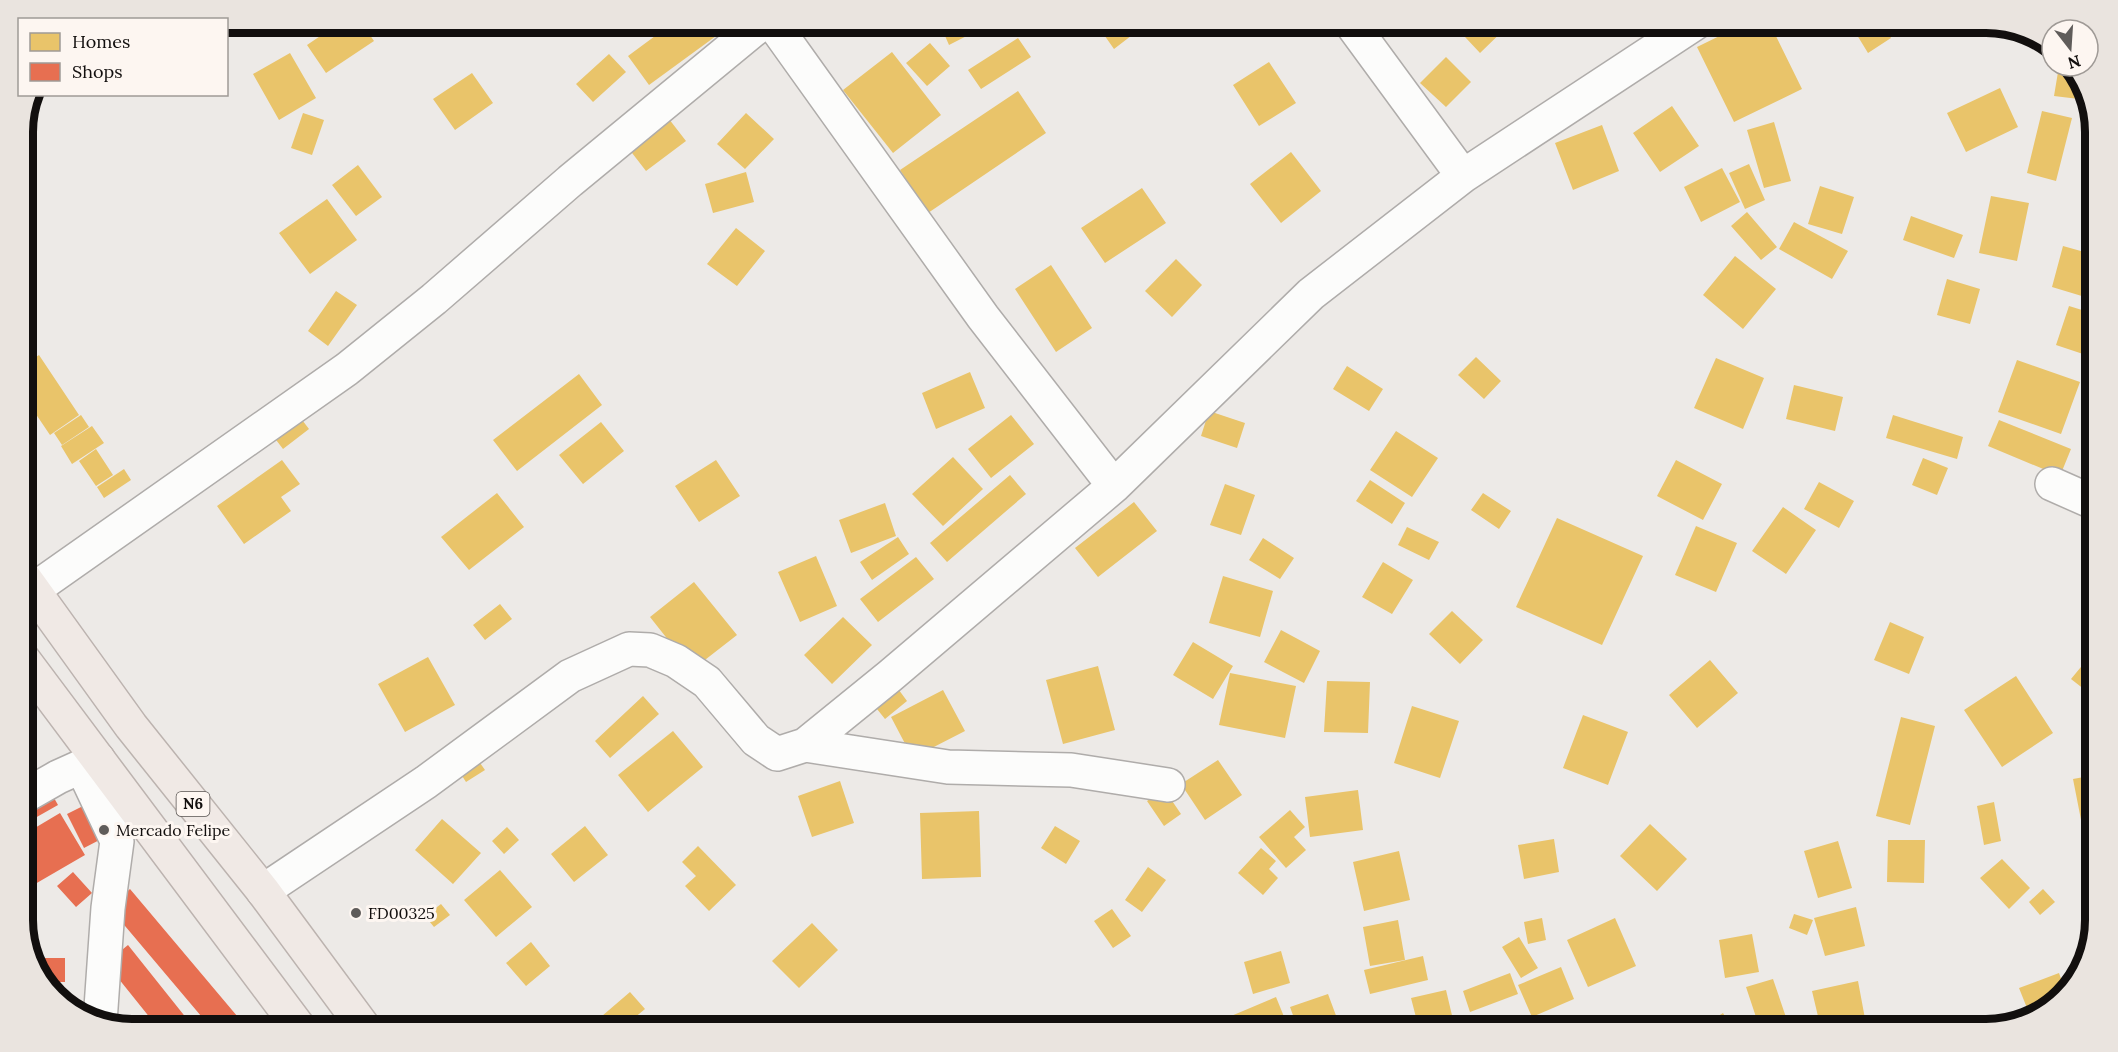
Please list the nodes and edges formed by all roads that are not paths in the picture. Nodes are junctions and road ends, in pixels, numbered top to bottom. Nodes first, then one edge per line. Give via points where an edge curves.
1 (750, 33) edge
2 (780, 33) edge
3 (1358, 33) edge
4 (1680, 33) edge
5 (1463, 176) junction
6 (2052, 484) dead end
7 (1114, 486) junction
8 (2085, 499) edge
9 (33, 580) edge
10 (33, 590) edge
11 (33, 675) edge
12 (805, 745) junction
13 (90, 763) junction
14 (1168, 785) dead end
15 (33, 791) edge
16 (263, 891) junction
17 (101, 1014) edge
18 (292, 1019) edge
19 (358, 1019) edge

1 - 9 street via 347,369
2 - 7 street via 983,317
3 - 5 street
4 - 5 street
5 - 7 street via 1311,294
6 - 8 street
7 - 12 street
10 - 16 highway, N6 via 131,726
11 - 13 highway
12 - 14 street via 948,767 1071,770
12 - 16 street via 777,754 756,740 707,682 676,661 650,650 629,649 570,676 426,782
13 - 15 street
13 - 17 street via 117,841
13 - 18 highway
16 - 19 highway, N6

